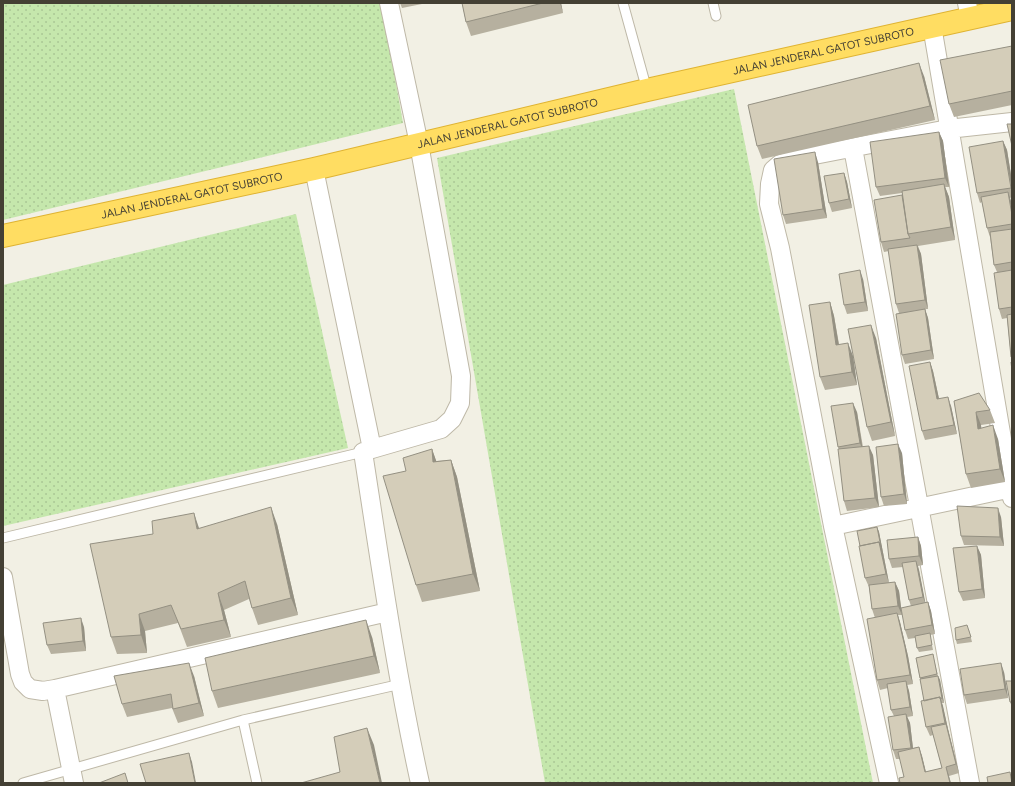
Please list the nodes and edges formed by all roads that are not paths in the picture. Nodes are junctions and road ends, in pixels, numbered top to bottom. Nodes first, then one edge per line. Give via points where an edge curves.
1 (389, 3) edge
2 (623, 3) edge
3 (713, 3) edge
4 (1012, 9) edge
5 (969, 10) edge
6 (716, 16) dead end
7 (932, 26) junction
8 (647, 90) junction
9 (1012, 122) edge
10 (948, 128) junction
11 (419, 144) junction
12 (853, 148) junction
13 (314, 169) junction
14 (3, 236) edge
15 (367, 450) junction
16 (1011, 491) edge
17 (919, 507) junction
18 (833, 526) junction
19 (3, 538) edge
20 (3, 577) edge
21 (388, 612) junction
22 (401, 684) junction
23 (55, 689) junction
24 (243, 720) junction
25 (72, 776) edge
26 (23, 783) edge
27 (257, 783) edge
28 (420, 783) edge
29 (889, 783) edge
30 (970, 783) edge

1 - 11 street
2 - 8 lane
3 - 6 lane
4 - 5 highway, JALAN JENDERAL GATOT SUBROTO
5 - 7 highway, JALAN JENDERAL GATOT SUBROTO
7 - 8 highway, JALAN JENDERAL GATOT SUBROTO
7 - 10 street
8 - 11 highway, JALAN JENDERAL GATOT SUBROTO
9 - 10 street
10 - 12 street
10 - 16 street
11 - 13 highway, JALAN JENDERAL GATOT SUBROTO
11 - 15 street via 461,376 460,403 452,419 441,429
12 - 17 street
12 - 18 street via 780,164 773,170 770,184 769,204 780,248
13 - 14 highway, JALAN JENDERAL GATOT SUBROTO
13 - 15 street
15 - 19 lane
15 - 21 street
16 - 17 street
17 - 18 street
17 - 30 street
18 - 29 street
20 - 23 street via 23,682 30,690
21 - 22 street
21 - 23 street
22 - 24 lane
22 - 28 street
23 - 25 street
24 - 25 lane
24 - 27 lane
25 - 26 lane

